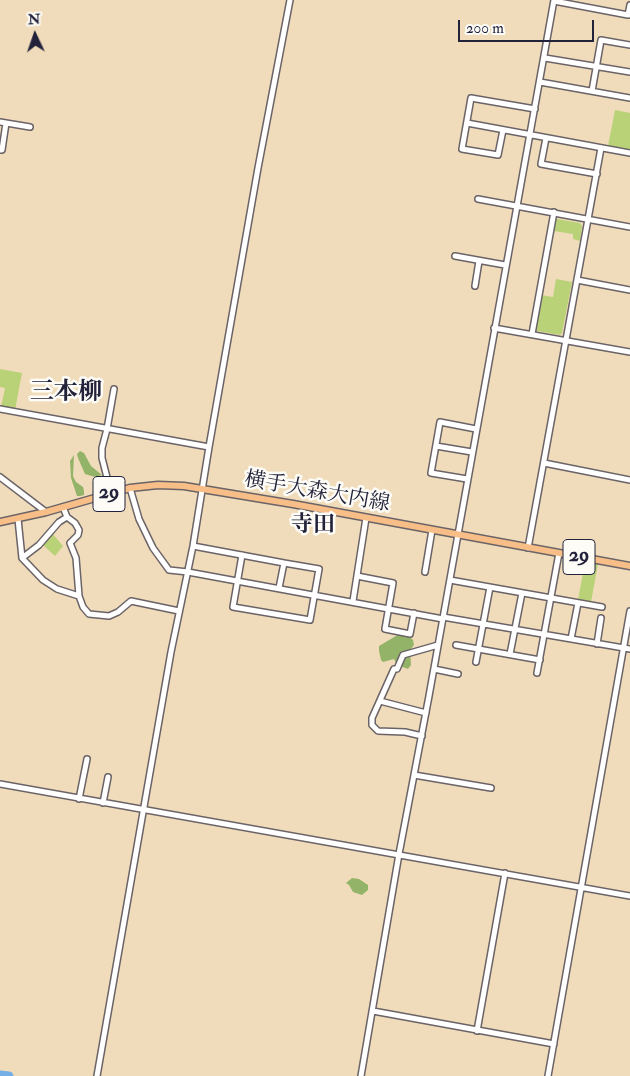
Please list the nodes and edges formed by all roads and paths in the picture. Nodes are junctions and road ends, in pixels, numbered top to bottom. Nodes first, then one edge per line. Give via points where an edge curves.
1 (290, 0) edge
2 (554, 1) edge
3 (572, 2) edge
4 (630, 5) edge
5 (629, 15) edge
6 (630, 45) edge
7 (545, 58) junction
8 (596, 66) junction
9 (630, 72) edge
10 (540, 82) junction
11 (592, 91) junction
12 (630, 98) edge
13 (535, 109) junction
14 (3, 123) edge
15 (467, 123) junction
16 (30, 127) dead end
17 (503, 130) junction
18 (530, 135) junction
19 (546, 138) junction
20 (601, 148) junction
21 (0, 150) edge
22 (630, 153) edge
23 (597, 174) junction
24 (478, 199) dead end
25 (517, 206) junction
26 (554, 212) junction
27 (589, 219) junction
28 (630, 226) edge
29 (455, 256) dead end
30 (478, 261) junction
31 (506, 266) junction
32 (577, 280) junction
33 (475, 286) dead end
34 (630, 290) edge
35 (494, 328) junction
36 (532, 334) junction
37 (567, 341) junction
38 (630, 352) edge
39 (114, 389) dead end
40 (0, 409) edge
41 (107, 429) junction
42 (476, 429) junction
43 (436, 446) junction
44 (209, 447) junction
45 (472, 452) junction
46 (544, 463) junction
47 (0, 477) edge
48 (467, 479) junction
49 (630, 480) edge
50 (130, 488) junction
51 (202, 489) junction
52 (111, 493) junction
53 (63, 506) junction
54 (46, 512) junction
55 (67, 517) junction
56 (18, 518) junction
57 (366, 518) junction
58 (0, 522) edge
59 (432, 530) junction
60 (458, 534) junction
61 (193, 546) junction
62 (528, 548) junction
63 (559, 553) junction
64 (242, 555) junction
65 (22, 558) junction
66 (284, 563) junction
67 (630, 566) edge
68 (188, 572) junction
69 (426, 572) dead end
70 (357, 576) junction
71 (238, 580) junction
72 (450, 580) junction
73 (490, 587) junction
74 (279, 588) junction
75 (522, 593) junction
76 (315, 595) junction
77 (79, 596) junction
78 (551, 598) junction
79 (353, 601) junction
80 (578, 603) junction
81 (602, 607) dead end
82 (389, 608) junction
83 (179, 611) junction
84 (630, 611) edge
85 (414, 613) junction
86 (443, 618) junction
87 (601, 618) dead end
88 (483, 624) junction
89 (514, 629) junction
90 (628, 629) edge
91 (544, 634) junction
92 (571, 639) junction
93 (597, 644) junction
94 (456, 645) dead end
95 (438, 646) junction
96 (623, 648) junction
97 (478, 649) junction
98 (630, 649) edge
99 (510, 654) junction
100 (540, 660) junction
101 (476, 662) dead end
102 (434, 669) junction
103 (537, 673) dead end
104 (458, 674) dead end
105 (380, 701) junction
106 (426, 712) junction
107 (422, 736) junction
108 (86, 760) dead end
109 (414, 775) junction
110 (108, 777) dead end
111 (0, 784) edge
112 (491, 788) dead end
113 (79, 799) junction
114 (103, 803) junction
115 (144, 809) junction
116 (399, 854) junction
117 (505, 873) junction
118 (580, 886) junction
119 (630, 896) edge
120 (372, 1012) junction
121 (477, 1031) junction
122 (554, 1044) junction
123 (97, 1076) edge
124 (361, 1076) edge
125 (548, 1076) edge

1 - 44 street
2 - 3 street
2 - 7 street
3 - 5 street
4 - 5 street
6 - 8 street via 601,40
7 - 8 street
7 - 10 street
8 - 9 street
8 - 11 street
10 - 11 street
10 - 13 street
11 - 12 street
13 - 15 street via 471,98
13 - 18 street
14 - 16 street
14 - 21 street
15 - 17 street
15 - 17 street via 462,149 498,155
17 - 18 street
18 - 19 street
18 - 25 street
19 - 20 street
19 - 23 street via 541,164
20 - 22 street
20 - 23 street
23 - 27 street
24 - 25 street
25 - 26 street
25 - 31 street
26 - 27 street
26 - 36 street
27 - 28 street
27 - 32 street
29 - 30 street
30 - 31 street
30 - 33 street
31 - 35 street
32 - 34 street
32 - 37 street
35 - 36 street
35 - 42 street
36 - 37 street
37 - 38 street
37 - 46 street
39 - 41 street
40 - 41 street
41 - 44 street
41 - 52 street via 102,458
42 - 43 street via 440,422
42 - 45 street
43 - 45 street
43 - 48 street via 431,472
44 - 51 street
45 - 48 street
46 - 49 street
46 - 62 street
47 - 54 street
48 - 60 street
50 - 51 main road, 横手大森大内線 / 29 via 158,485
50 - 52 main road, 横手大森大内線 / 29
50 - 68 street via 136,512 153,548 168,570
51 - 57 main road, 横手大森大内線 / 29
51 - 61 street
52 - 53 main road, 横手大森大内線 / 29
53 - 54 main road, 横手大森大内線 / 29
53 - 55 street
54 - 56 main road, 横手大森大内線 / 29
55 - 65 street
55 - 77 street via 79,530 70,543 76,558
56 - 58 main road, 横手大森大内線 / 29
56 - 65 street
57 - 59 main road, 横手大森大内線 / 29
57 - 70 street
59 - 60 main road, 横手大森大内線 / 29
59 - 69 street
60 - 62 main road, 横手大森大内線 / 29
60 - 72 street
61 - 64 street
61 - 68 street
62 - 63 main road, 横手大森大内線 / 29
63 - 67 main road, 横手大森大内線 / 29
63 - 78 street
64 - 66 street
64 - 71 street
65 - 77 street via 43,580 57,589
66 - 74 street
66 - 76 street via 319,569
68 - 71 street
68 - 83 street
70 - 79 street
70 - 82 street via 393,583
71 - 74 street
71 - 76 street via 233,608 310,620
72 - 73 street
72 - 86 street
73 - 75 street
73 - 88 street
74 - 76 street
75 - 78 street
75 - 89 street
76 - 79 street
77 - 83 street via 89,614 109,616 131,601
78 - 80 street
78 - 91 street
79 - 82 street
80 - 81 street
80 - 92 street
82 - 85 street
82 - 85 street via 385,629 410,634
83 - 115 street
84 - 90 street
85 - 86 street
86 - 88 street
86 - 95 street
87 - 93 street
88 - 89 street
88 - 97 street
89 - 91 street
89 - 99 street
90 - 96 street
91 - 92 street
91 - 100 street
92 - 93 street
93 - 96 street
94 - 97 street
95 - 102 street
95 - 105 street via 403,655
96 - 98 street
96 - 118 street
97 - 99 street
97 - 101 street
99 - 100 street
100 - 103 street
102 - 104 street
102 - 106 street
105 - 106 street
105 - 107 street via 372,718 374,728
106 - 107 street
107 - 109 street
108 - 113 street
109 - 112 street
109 - 116 street
110 - 114 street
111 - 113 street
113 - 114 street
114 - 115 street
115 - 116 street
115 - 123 street
116 - 117 street
116 - 120 street
117 - 118 street
117 - 121 street
118 - 119 street
118 - 122 street
120 - 121 street
120 - 124 street
121 - 122 street
122 - 125 street

